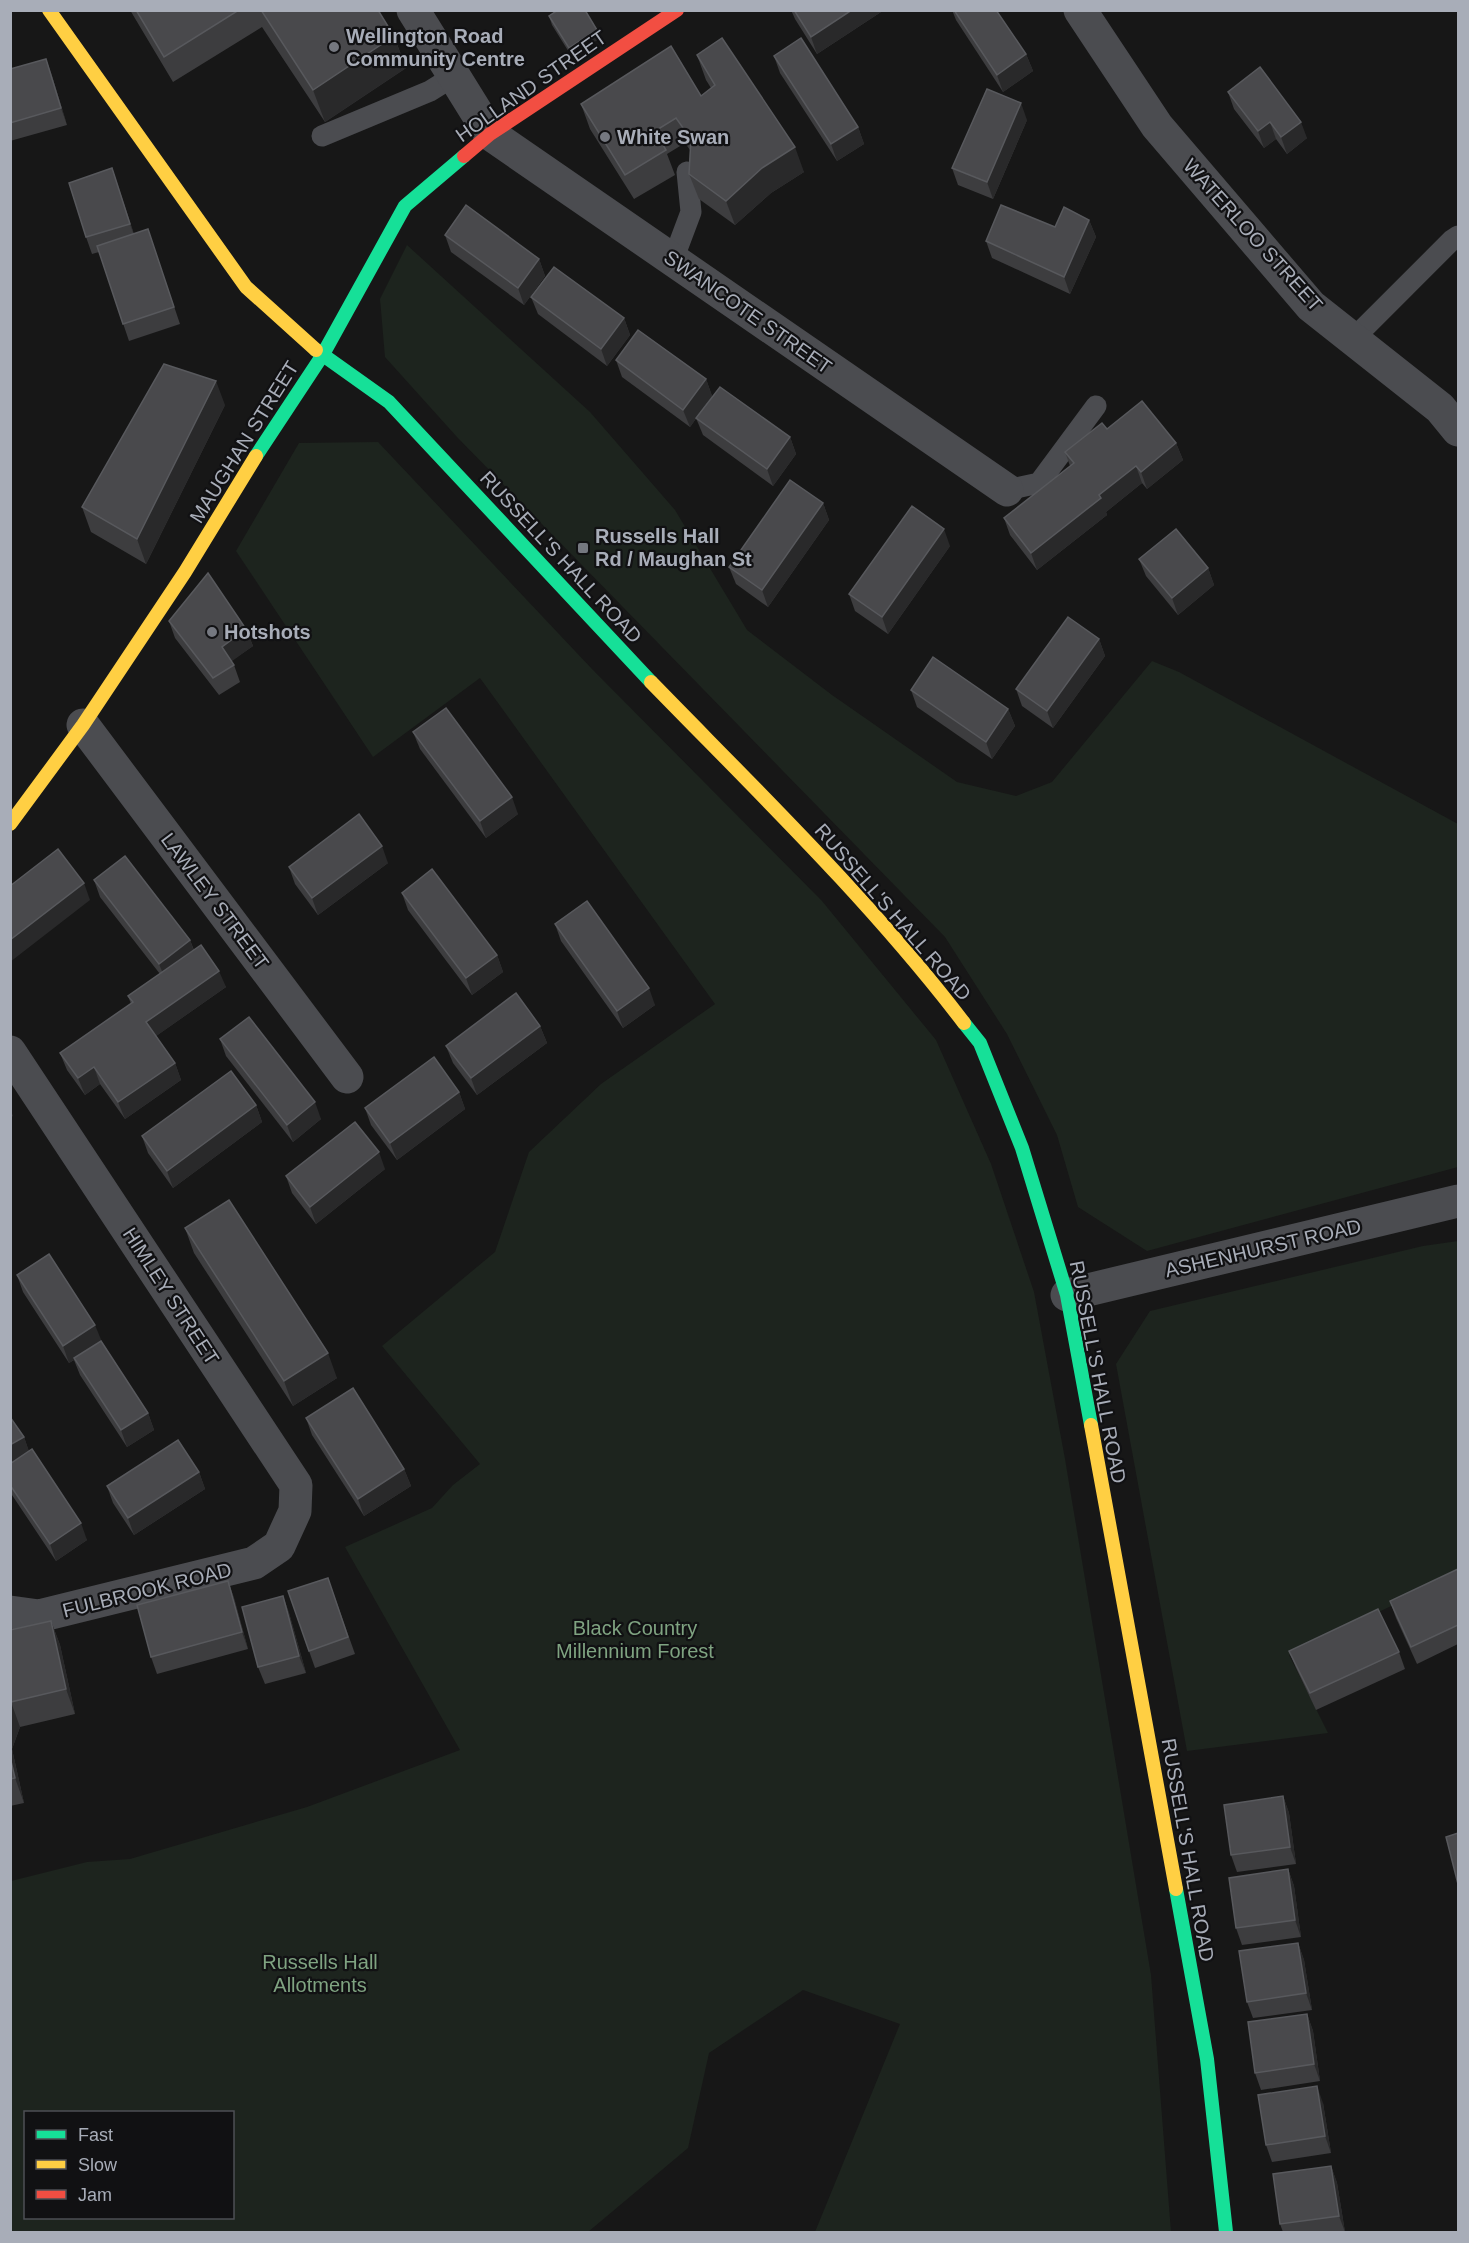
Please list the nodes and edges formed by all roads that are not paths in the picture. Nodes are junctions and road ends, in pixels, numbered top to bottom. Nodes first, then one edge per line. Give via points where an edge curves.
1 (49, 10) edge
2 (413, 10) edge
3 (677, 10) edge
4 (1080, 10) edge
5 (454, 76) junction
6 (490, 134) junction
7 (322, 136) dead end
8 (687, 172) edge
9 (1458, 236) edge
10 (673, 260) junction
11 (1353, 339) junction
12 (322, 356) junction
13 (1096, 406) dead end
14 (1458, 429) edge
15 (1007, 490) joint
16 (82, 725) junction
17 (10, 824) edge
18 (10, 1052) edge
19 (347, 1077) dead end
20 (1458, 1201) edge
21 (1067, 1295) junction
22 (279, 1546) joint
23 (10, 1612) edge
24 (1226, 2232) edge

1 - 12 street, MAUGHAN STREET via 246,287
2 - 5 street
3 - 6 street, HOLLAND STREET
4 - 11 street, WATERLOO STREET via 1157,126 1311,306
5 - 6 street
5 - 7 lane via 430,91
6 - 10 street, SWANCOTE STREET
6 - 12 street, HOLLAND STREET via 405,206
8 - 10 lane via 691,212
9 - 11 lane
10 - 15 street, SWANCOTE STREET
11 - 14 street, WATERLOO STREET via 1440,408
12 - 16 street, MAUGHAN STREET
12 - 21 street, RUSSELL'S HALL ROAD via 389,402 597,626 850,887 940,991 980,1043 1022,1148
13 - 15 lane via 1040,483
16 - 17 street, MAUGHAN STREET
16 - 19 street, LAWLEY STREET
18 - 22 street, HIMLEY STREET via 296,1485 295,1511
20 - 21 street, ASHENHURST ROAD
21 - 24 street, RUSSELL'S HALL ROAD via 1207,2059
22 - 23 street, FULBROOK ROAD via 254,1563 39,1616

